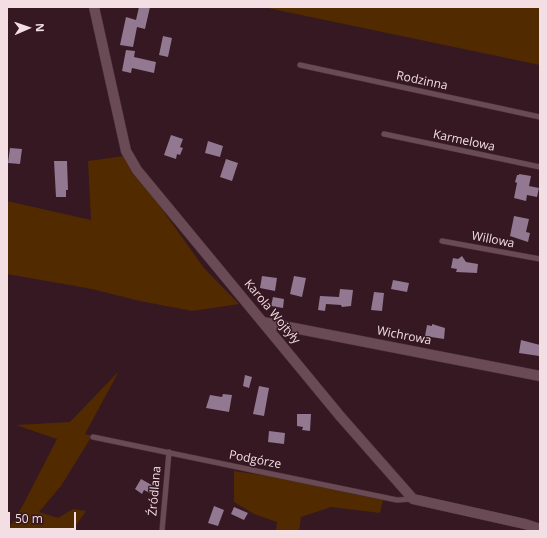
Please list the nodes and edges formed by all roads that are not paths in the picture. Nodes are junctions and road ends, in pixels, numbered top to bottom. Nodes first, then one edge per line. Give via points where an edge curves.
1 (94, 7) edge
2 (300, 65) dead end
3 (540, 117) edge
4 (384, 134) dead end
5 (540, 167) edge
6 (442, 240) dead end
7 (540, 259) edge
8 (263, 322) junction
9 (540, 376) edge
10 (93, 436) dead end
11 (169, 452) junction
12 (413, 499) junction
13 (540, 529) edge
14 (162, 531) edge

1 - 8 street, Karola Wojtyły via 126,151 148,184
2 - 3 lane, Rodzinna
4 - 5 lane, Karmelowa
6 - 7 lane, Willowa
8 - 9 street, Wichrowa
8 - 12 street, Karola Wojtyły via 340,416
10 - 11 lane, Podgórze
11 - 12 lane, Podgórze via 397,500
11 - 14 lane, Źródlana
12 - 13 street

